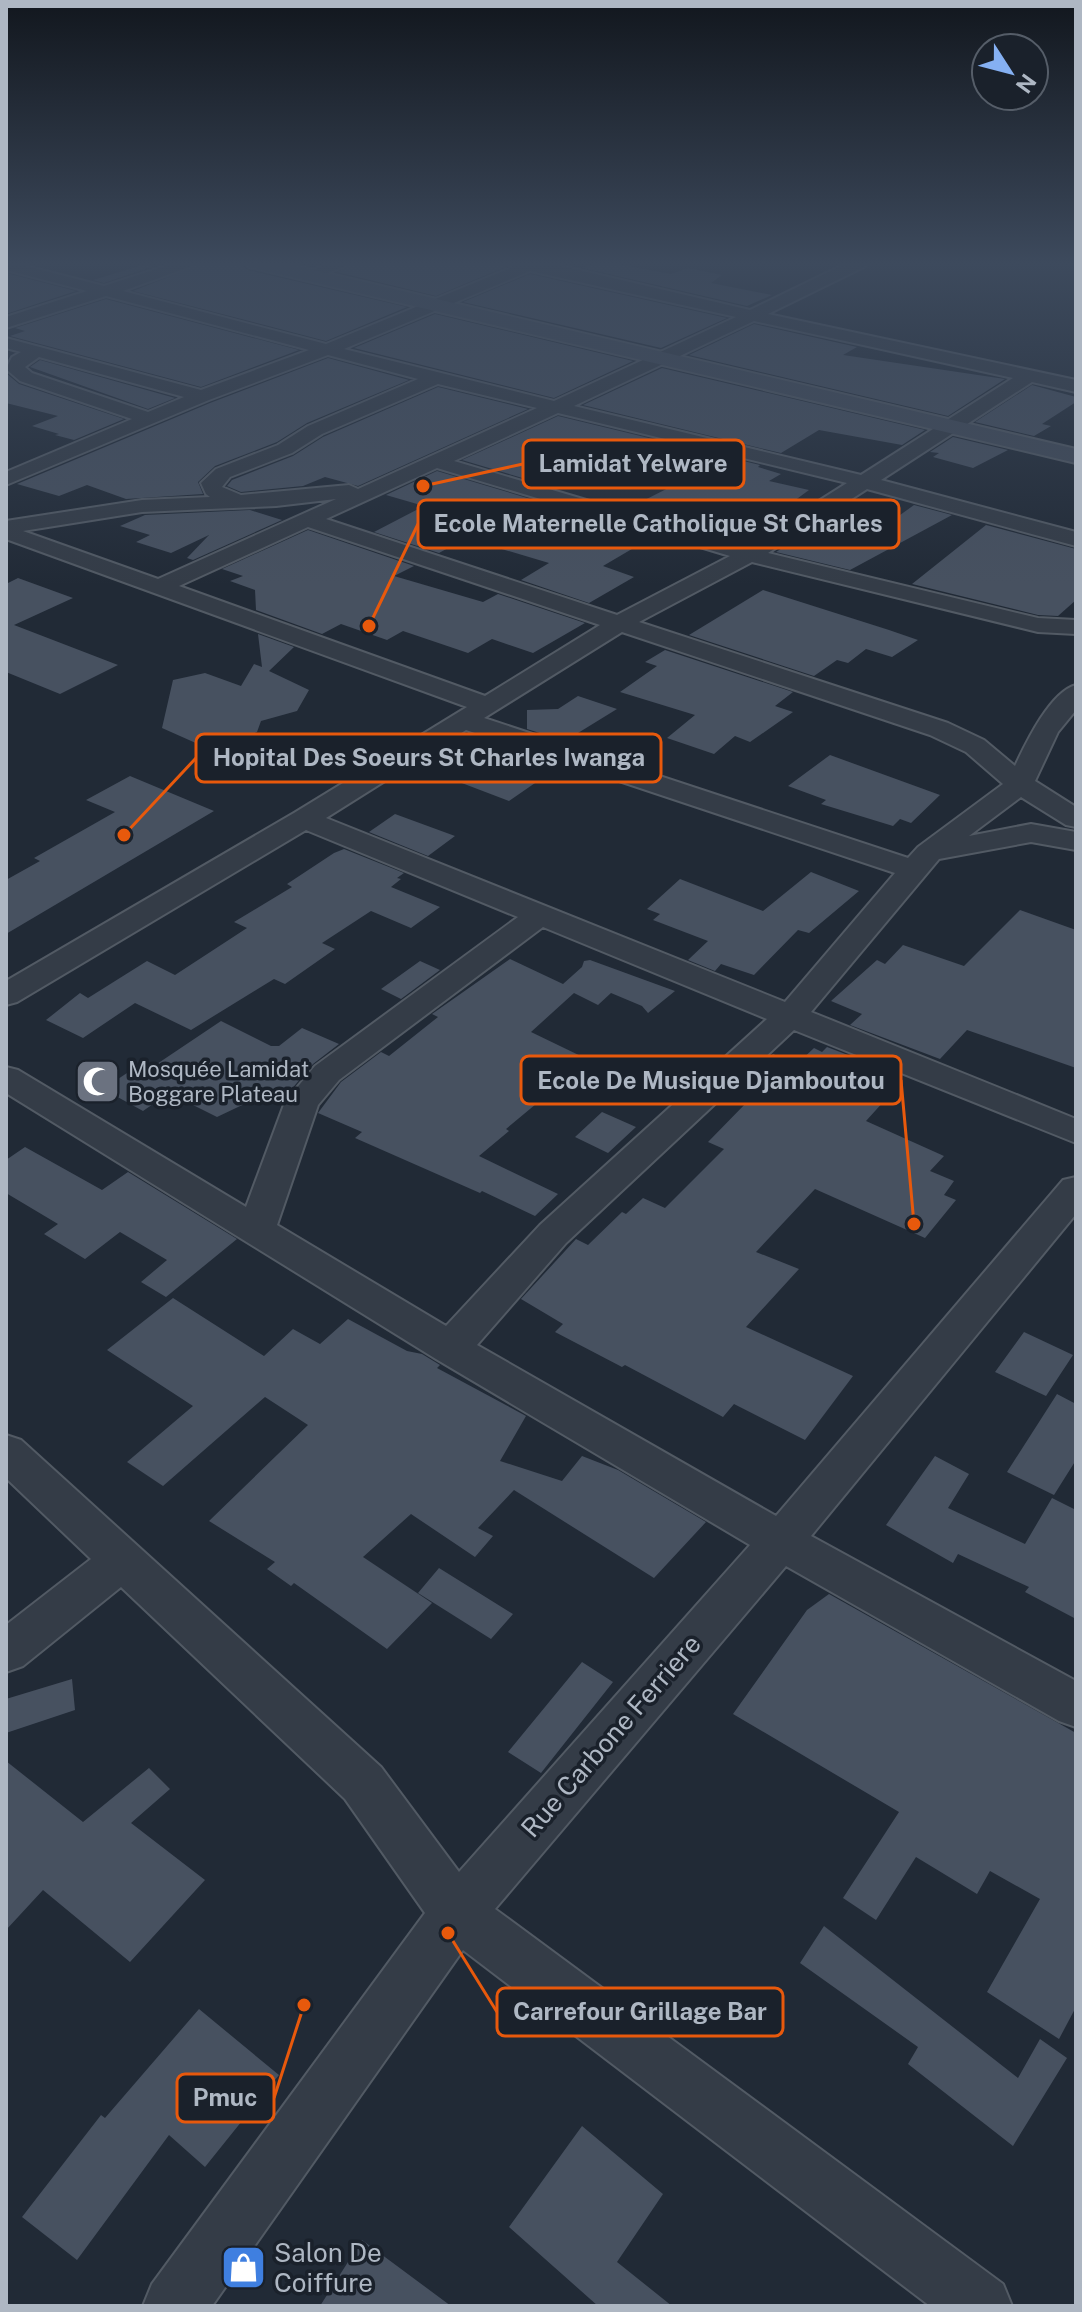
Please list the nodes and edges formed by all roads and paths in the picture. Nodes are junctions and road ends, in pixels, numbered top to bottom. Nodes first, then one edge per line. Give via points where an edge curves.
1 (15, 369) edge
2 (103, 369) edge
3 (275, 369) edge
4 (402, 369) edge
5 (639, 369) edge
6 (698, 369) edge
7 (996, 369) edge
8 (1029, 376) junction
9 (436, 378) junction
10 (1076, 386) edge
11 (202, 396) junction
12 (554, 407) junction
13 (148, 418) junction
14 (947, 426) junction
15 (1076, 456) edge
16 (437, 462) junction
17 (9, 475) edge
18 (862, 481) junction
19 (386, 486) junction
20 (236, 501) junction
21 (310, 521) junction
22 (6, 529) edge
23 (1076, 539) edge
24 (749, 555) junction
25 (159, 587) junction
26 (621, 622) junction
27 (1076, 627) edge
28 (1076, 693) edge
29 (487, 705) junction
30 (463, 720) junction
31 (1020, 784) junction
32 (304, 819) junction
33 (1076, 819) edge
34 (1076, 841) edge
35 (922, 861) junction
36 (540, 915) junction
37 (6, 995) edge
38 (790, 1016) junction
39 (6, 1078) edge
40 (1076, 1132) edge
41 (1076, 1189) edge
42 (257, 1229) junction
43 (450, 1348) junction
44 (6, 1452) edge
45 (781, 1541) junction
46 (124, 1559) junction
47 (6, 1652) edge
48 (1076, 1706) edge
49 (457, 1913) junction
50 (174, 2306) edge
51 (981, 2306) edge

1 - 13 street
2 - 11 street
3 - 11 street
4 - 9 street
5 - 12 street
6 - 14 street
7 - 8 street
8 - 10 street
8 - 14 street
9 - 12 street
9 - 20 street via 315,430 211,483 213,490
11 - 13 street
12 - 16 street
12 - 18 street
13 - 17 street
14 - 15 street
14 - 18 street
16 - 19 street
16 - 24 street
18 - 23 street
18 - 24 street
19 - 20 street
19 - 21 street
20 - 22 street via 142,506
21 - 25 street
21 - 26 street
22 - 25 street
24 - 26 street
24 - 27 street via 1038,625
25 - 29 street
26 - 29 street
26 - 31 street via 939,729 975,746
28 - 31 street via 1046,730
29 - 30 street
30 - 32 street
30 - 35 street
31 - 33 street
31 - 35 street
32 - 36 street
32 - 37 street
34 - 35 street via 1031,833
35 - 38 street
36 - 38 street
36 - 42 street via 327,1073 302,1102
38 - 40 street
38 - 43 street via 553,1234
39 - 42 street
41 - 45 street, Rue Carbone Ferriere
42 - 43 street
43 - 45 street
44 - 46 street
45 - 48 street
45 - 49 street, Rue Carbone Ferriere
46 - 47 street
46 - 49 street via 363,1783
49 - 50 street, Rue Carbone Ferriere
49 - 51 street

